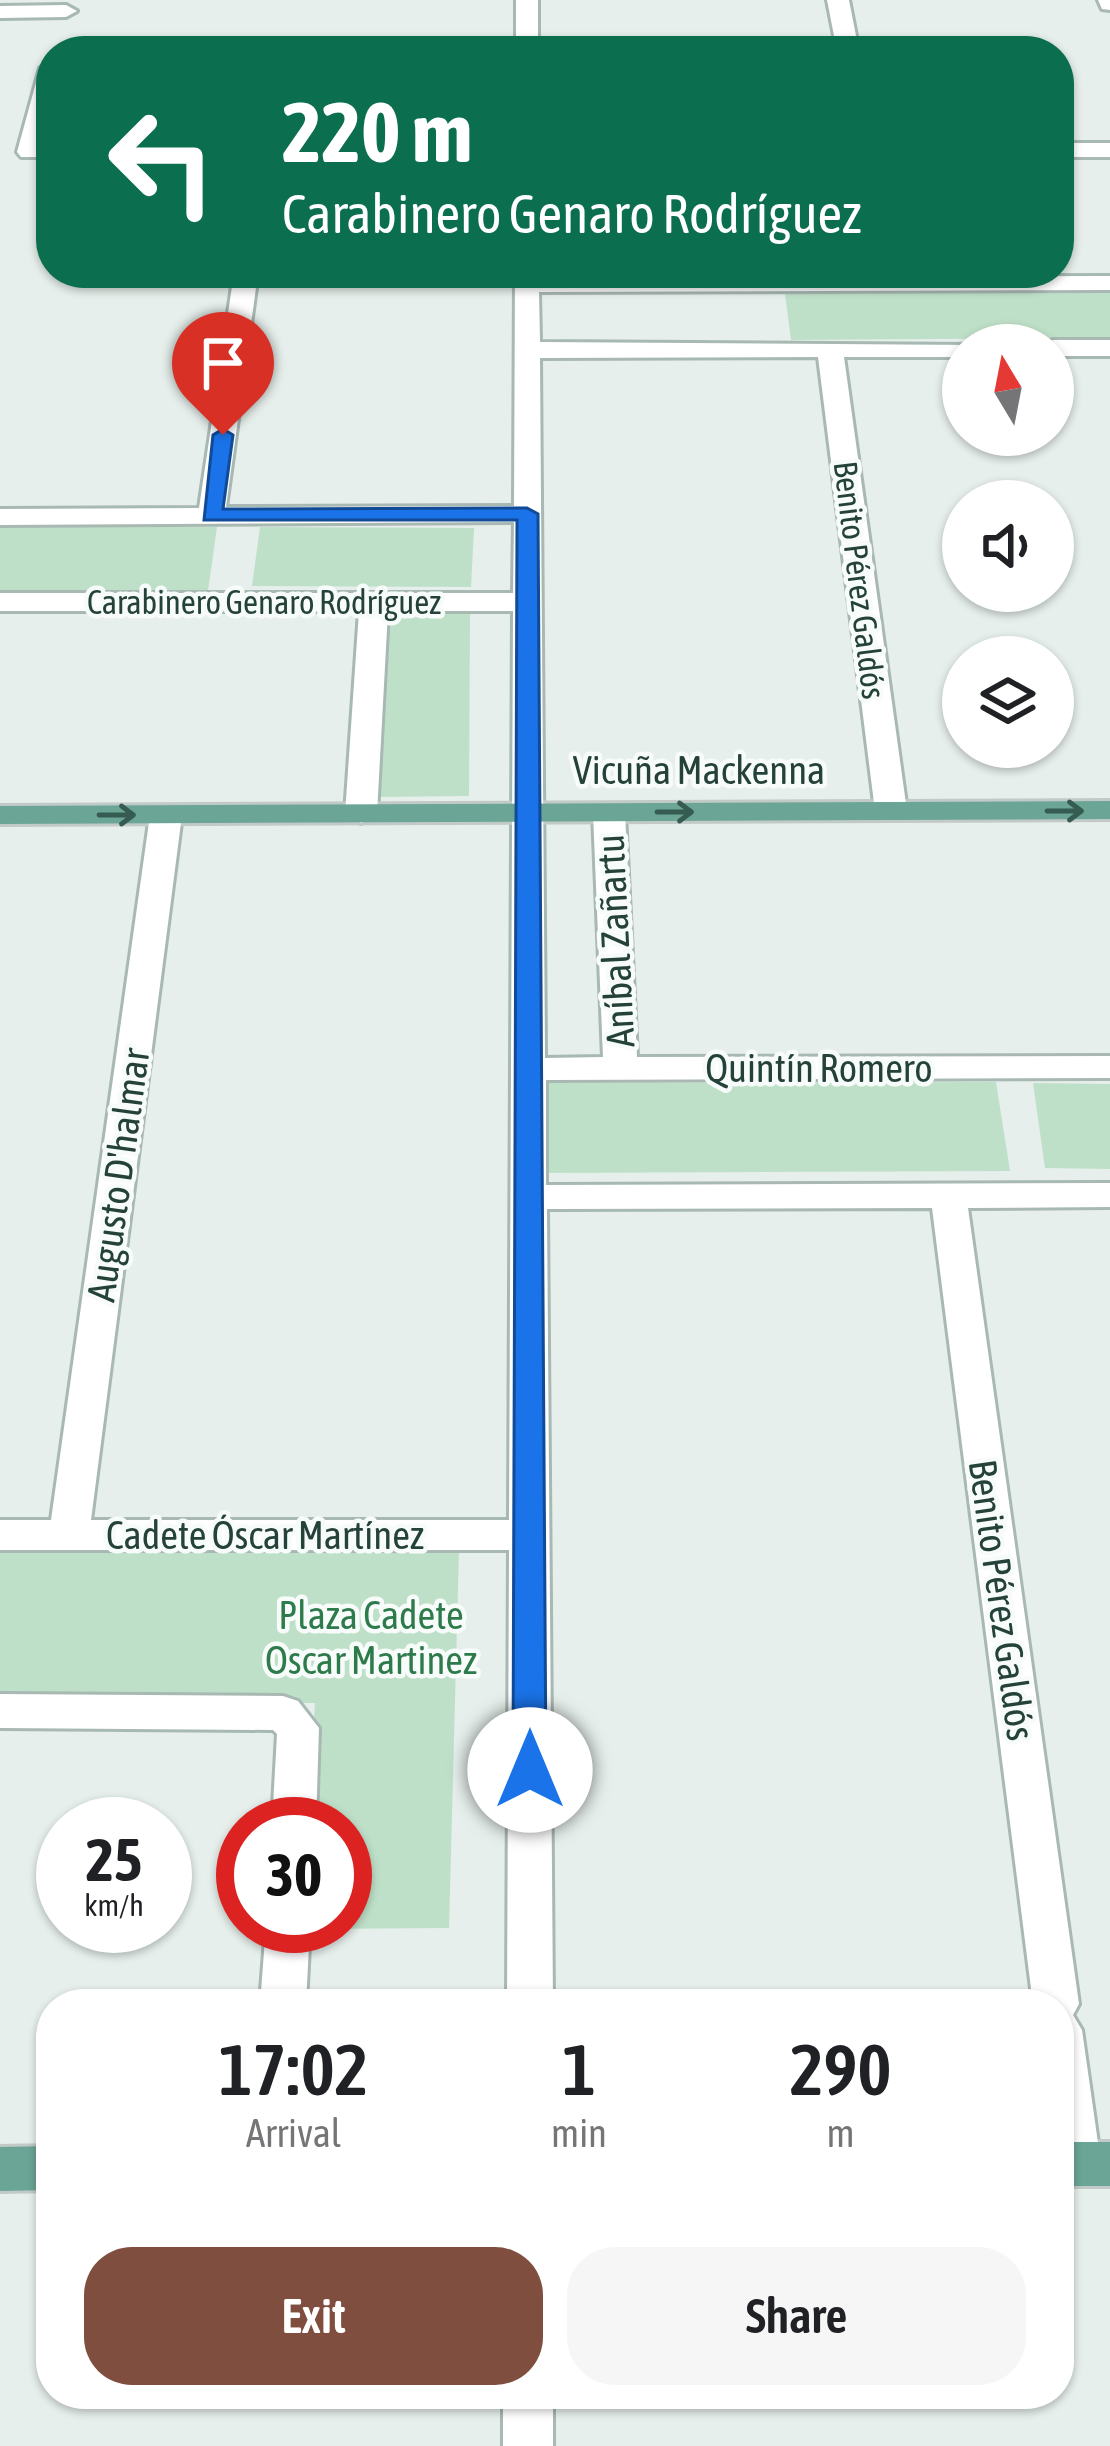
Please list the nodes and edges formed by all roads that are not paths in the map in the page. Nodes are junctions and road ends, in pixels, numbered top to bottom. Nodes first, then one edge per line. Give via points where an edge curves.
1 (527, 0) edge
2 (838, 0) edge
3 (0, 12) edge
4 (65, 14) edge
5 (527, 36) edge
6 (845, 36) edge
7 (1074, 150) edge
8 (1110, 150) edge
9 (0, 152) edge
10 (36, 152) edge
11 (1074, 283) edge
12 (1110, 283) edge
13 (244, 288) edge
14 (527, 288) edge
15 (1110, 348) edge
16 (830, 349) junction
17 (942, 349) edge
18 (1074, 349) edge
19 (527, 350) junction
20 (527, 514) junction
21 (212, 516) junction
22 (0, 517) edge
23 (0, 602) edge
24 (374, 602) junction
25 (528, 602) junction
26 (1110, 810) edge
27 (609, 812) junction
28 (891, 812) junction
29 (528, 813) junction
30 (362, 814) junction
31 (0, 815) edge
32 (166, 815) junction
33 (1110, 1067) edge
34 (528, 1069) junction
35 (620, 1069) junction
36 (1110, 1195) edge
37 (948, 1196) junction
38 (529, 1197) junction
39 (0, 1535) edge
40 (69, 1535) junction
41 (529, 1535) junction
42 (0, 1712) edge
43 (295, 1797) edge
44 (286, 1953) edge
45 (284, 1989) edge
46 (530, 1989) edge
47 (1053, 1989) edge
48 (1074, 2117) edge
49 (1082, 2164) edge
50 (0, 2168) edge
51 (36, 2168) edge
52 (528, 2409) edge
53 (528, 2446) edge

1 - 5 street
2 - 6 street
3 - 4 street
7 - 8 street
9 - 10 street
11 - 12 street
13 - 21 street
14 - 19 street, Aníbal Zañartu
15 - 18 street
16 - 17 street
16 - 19 street
16 - 28 street, Benito Pérez Galdós
19 - 20 street, Aníbal Zañartu
20 - 21 street
20 - 25 street, Aníbal Zañartu
21 - 22 street
23 - 24 street, Carabinero Genaro Rodríguez
24 - 25 street, Carabinero Genaro Rodríguez
24 - 30 street
25 - 29 street, Aníbal Zañartu
28 -> 26 main road, Vicuña Mackenna
27 -> 28 main road, Vicuña Mackenna
27 - 29 main road, Vicuña Mackenna
27 - 35 street, Aníbal Zañartu
29 - 30 main road, Vicuña Mackenna
29 - 34 street, Aníbal Zañartu
30 - 32 main road, Vicuña Mackenna
31 -> 32 main road, Vicuña Mackenna
32 - 40 street, Augusto D'halmar
33 - 35 street, Quintín Romero
34 - 35 street, Quintín Romero
34 - 38 street, Aníbal Zañartu
36 - 37 street
37 - 38 street
37 - 47 street, Benito Pérez Galdós
38 - 41 street, Aníbal Zañartu
39 - 40 street, Cadete Óscar Martínez
40 - 41 street, Cadete Óscar Martínez
41 - 46 street, Aníbal Zañartu
42 - 43 street via 283,1713 298,1728
44 - 45 street
48 - 49 street
50 - 51 main road
52 - 53 street

